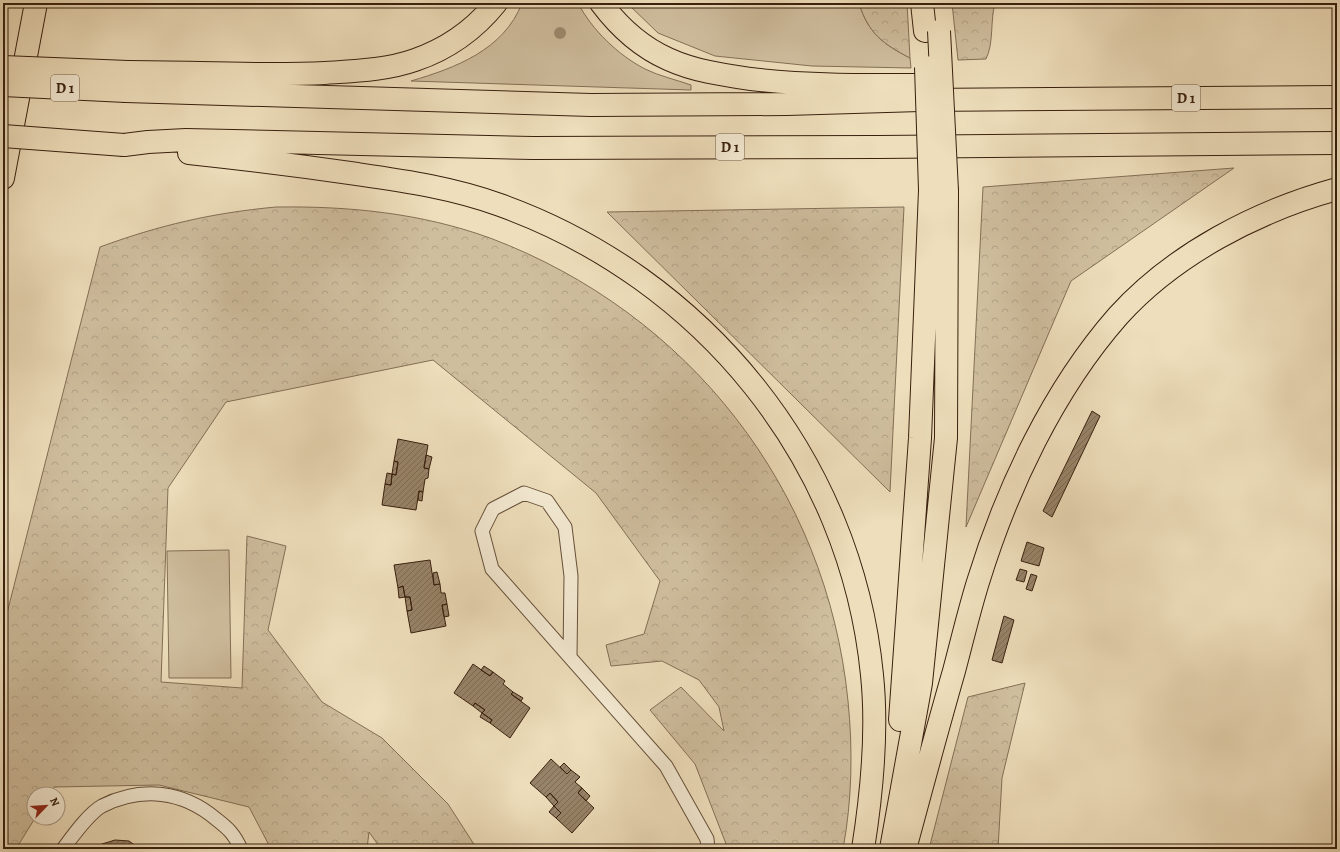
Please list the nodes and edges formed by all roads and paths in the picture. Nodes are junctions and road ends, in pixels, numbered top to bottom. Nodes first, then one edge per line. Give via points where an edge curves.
1 (36, 3) edge
2 (496, 3) edge
3 (601, 3) edge
4 (922, 3) edge
5 (936, 3) edge
6 (932, 31) junction
7 (3, 67) edge
8 (127, 82) junction
9 (1337, 82) edge
10 (3, 85) edge
11 (1337, 97) edge
12 (3, 136) edge
13 (1337, 143) edge
14 (124, 145) junction
15 (3, 178) edge
16 (1337, 190) edge
17 (939, 191) junction
18 (570, 657) junction
19 (63, 849) edge
20 (241, 849) edge
21 (708, 849) edge
22 (863, 849) edge
23 (881, 849) edge
24 (891, 849) edge
25 (905, 849) edge

1 - 15 highway
2 - 8 highway via 457,40 415,60 392,66 309,74
3 - 9 highway via 628,34 668,60 716,74 769,81 866,85
4 - 6 highway
5 - 6 highway
6 - 17 highway, bridge
7 - 8 highway, bridge
8 - 10 highway, D 1, bridge
8 - 11 highway, D 1 via 590,105
12 - 14 highway, D 1, bridge
13 - 14 highway, D 1 via 533,148 186,140
14 - 22 highway via 414,182 500,205 543,222 585,243 631,271 679,309 716,344 749,378 797,445 833,517 852,574 868,641 872,676 873,763
16 - 25 highway via 1278,209 1237,228 1188,256 1151,285 1119,315 1063,389 1032,446 978,581
17 - 23 highway via 904,684 893,785
17 - 24 highway via 946,438 920,683
18 - 18 lane via 570,576 565,527 547,501 524,493 493,509 482,531 492,569
18 - 21 lane via 666,766 707,839
19 - 20 lane via 78,829 101,807 136,794 174,796 201,807 234,834

